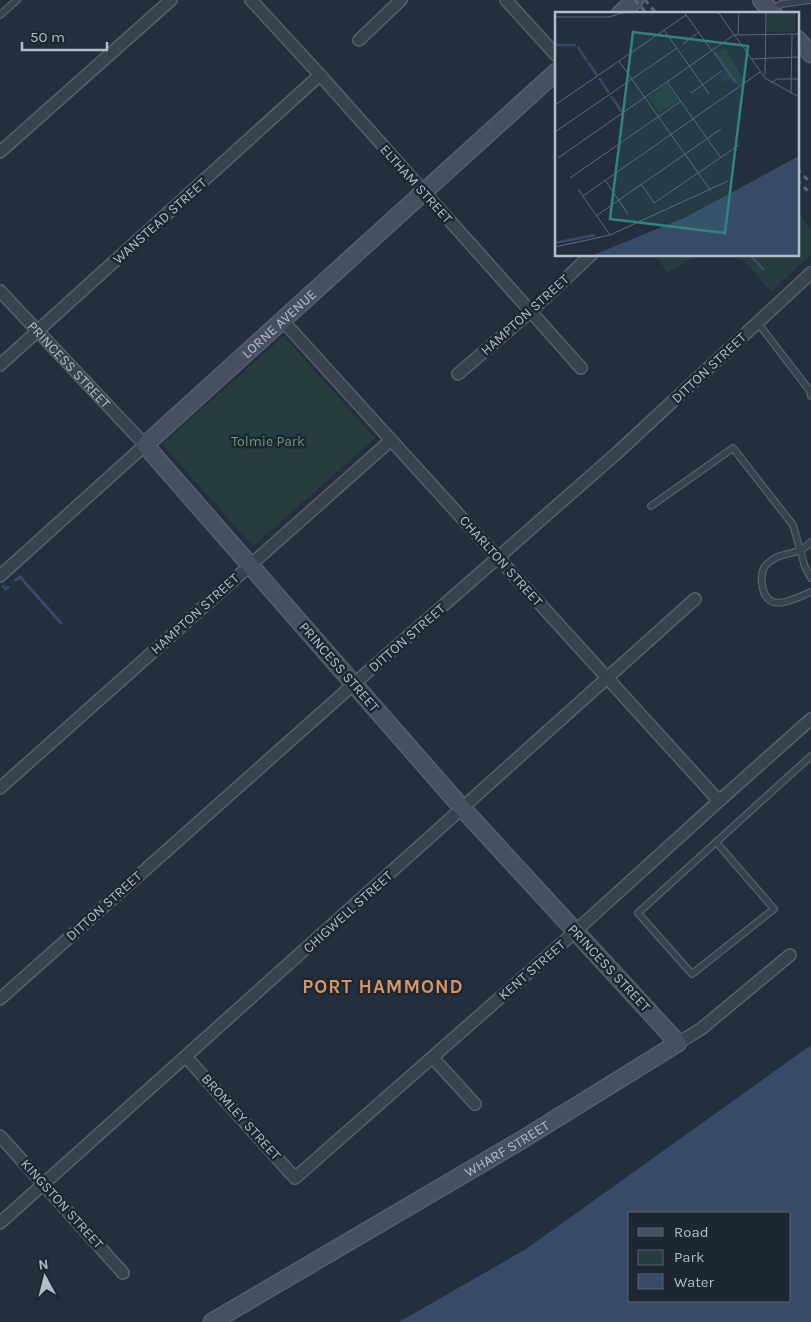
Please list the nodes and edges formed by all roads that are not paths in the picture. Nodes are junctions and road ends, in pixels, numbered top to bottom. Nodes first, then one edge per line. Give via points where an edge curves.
1 (17, 0) edge
2 (171, 0) edge
3 (251, 0) edge
4 (401, 0) edge
5 (506, 0) edge
6 (635, 0) edge
7 (811, 0) edge
8 (769, 8) edge
9 (622, 12) edge
10 (0, 15) edge
11 (359, 40) dead end
12 (798, 41) edge
13 (555, 54) edge
14 (811, 54) edge
15 (555, 73) edge
16 (320, 75) junction
17 (0, 152) edge
18 (424, 192) junction
19 (590, 256) edge
20 (811, 273) edge
21 (0, 291) edge
22 (530, 312) junction
23 (282, 320) junction
24 (758, 323) junction
25 (39, 332) junction
26 (0, 366) edge
27 (581, 368) dead end
28 (458, 374) dead end
29 (811, 393) edge
30 (391, 440) junction
31 (145, 446) junction
32 (651, 506) dead end
33 (811, 542) edge
34 (800, 551) junction
35 (498, 558) junction
36 (250, 565) junction
37 (0, 576) edge
38 (811, 578) edge
39 (811, 592) edge
40 (695, 599) dead end
41 (608, 678) junction
42 (354, 684) junction
43 (811, 720) edge
44 (811, 756) edge
45 (0, 788) edge
46 (719, 801) junction
47 (463, 808) junction
48 (716, 842) junction
49 (576, 932) junction
50 (790, 955) dead end
51 (0, 999) edge
52 (678, 1043) junction
53 (186, 1057) junction
54 (433, 1058) junction
55 (475, 1104) dead end
56 (0, 1136) edge
57 (295, 1178) joint
58 (44, 1184) junction
59 (0, 1223) edge
60 (123, 1273) dead end
61 (212, 1322) edge

1 - 10 lane
2 - 17 street
3 - 16 street, ELTHAM STREET
4 - 11 street
5 - 13 street
6 - 9 street
7 - 8 lane
12 - 14 street
15 - 18 street, LORNE AVENUE
16 - 18 street, ELTHAM STREET
16 - 25 street, WANSTEAD STREET
18 - 22 street, ELTHAM STREET
18 - 23 street, LORNE AVENUE
19 - 22 street, HAMPTON STREET
20 - 24 street, DITTON STREET
21 - 25 street, PRINCESS STREET
22 - 27 street, ELTHAM STREET
22 - 28 street, HAMPTON STREET
23 - 30 street, CHARLTON STREET
23 - 31 street, LORNE AVENUE
24 - 29 lane
24 - 35 street, DITTON STREET
25 - 26 street, WANSTEAD STREET
25 - 31 street, PRINCESS STREET
30 - 35 street, CHARLTON STREET
30 - 36 street, HAMPTON STREET
31 - 36 street, PRINCESS STREET
31 - 37 street, LORNE AVENUE
32 - 34 lane via 733,448 793,525
33 - 34 lane
34 - 38 lane
34 - 39 lane via 776,557 764,567 761,581 764,595 772,602 784,603
35 - 41 street, CHARLTON STREET
35 - 42 street, DITTON STREET
36 - 42 street, PRINCESS STREET
36 - 45 street, HAMPTON STREET
40 - 41 street, CHIGWELL STREET
41 - 46 street, CHARLTON STREET
41 - 47 street, CHIGWELL STREET
42 - 47 street, PRINCESS STREET
42 - 51 street, DITTON STREET
43 - 46 street, KENT STREET
44 - 48 lane
46 - 49 street, KENT STREET
47 - 49 street, PRINCESS STREET
47 - 53 street, CHIGWELL STREET
48 - 48 lane via 638,913 692,974 774,908
49 - 52 street, PRINCESS STREET
49 - 54 street, KENT STREET
50 - 52 street, WHARF STREET
52 - 61 street, WHARF STREET via 525,1138
53 - 57 street, BROMLEY STREET
53 - 58 street, CHIGWELL STREET
54 - 55 street
54 - 57 street, KENT STREET
56 - 58 street, KINGSTON STREET
58 - 59 street, CHIGWELL STREET
58 - 60 street, KINGSTON STREET

